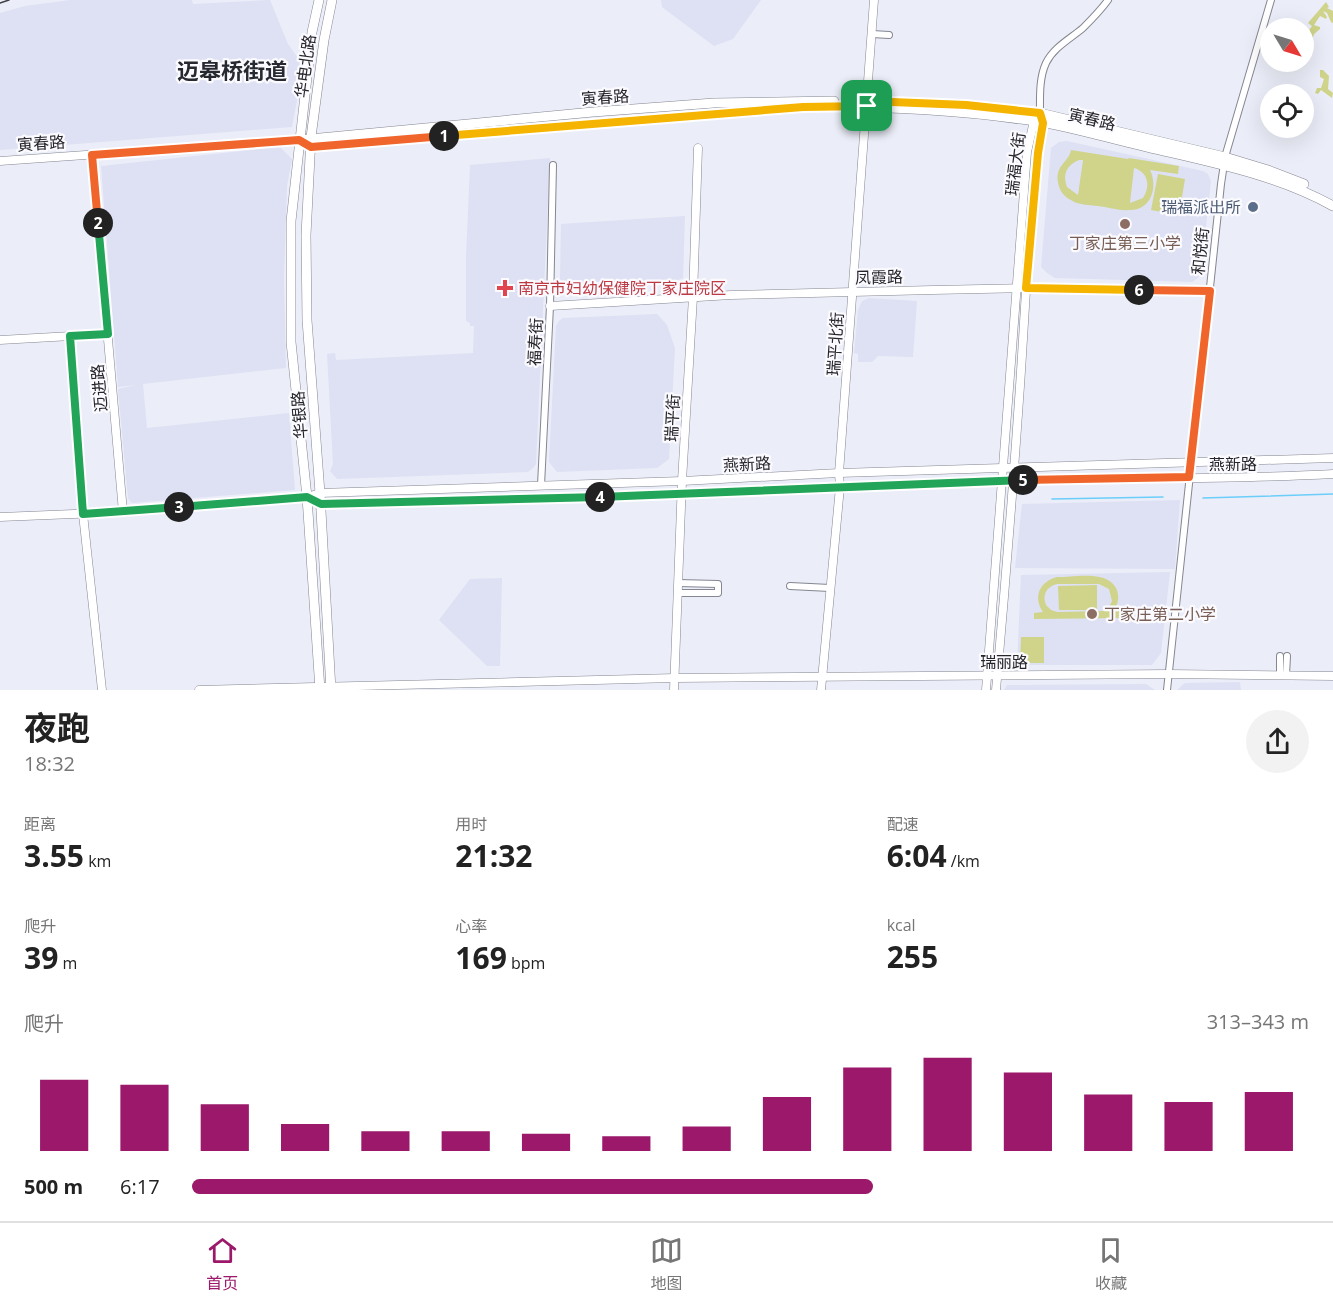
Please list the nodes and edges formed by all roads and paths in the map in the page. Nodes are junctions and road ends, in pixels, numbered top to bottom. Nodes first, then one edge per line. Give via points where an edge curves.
1 (320, 0) edge
2 (332, 0) edge
3 (874, 0) edge
4 (1108, 0) edge
5 (1271, 0) edge
6 (872, 34) junction
7 (889, 35) dead end
8 (867, 103) junction
9 (1039, 119) junction
10 (299, 140) junction
11 (311, 142) junction
12 (698, 148) dead end
13 (92, 155) junction
14 (0, 161) edge
15 (1225, 161) junction
16 (554, 165) dead end
17 (1333, 199) edge
18 (1333, 206) edge
19 (1017, 288) junction
20 (1026, 288) junction
21 (1210, 291) junction
22 (852, 292) junction
23 (693, 297) junction
24 (550, 306) junction
25 (108, 334) junction
26 (70, 336) junction
27 (0, 340) edge
28 (1333, 458) edge
29 (1191, 462) junction
30 (1003, 468) junction
31 (1015, 468) junction
32 (839, 473) junction
33 (1333, 474) edge
34 (1189, 477) junction
35 (682, 481) junction
36 (1002, 481) junction
37 (1014, 481) junction
38 (541, 484) junction
39 (840, 487) junction
40 (320, 493) junction
41 (682, 494) junction
42 (307, 497) junction
43 (321, 504) junction
44 (123, 512) junction
45 (83, 514) junction
46 (0, 517) edge
47 (678, 583) junction
48 (790, 586) dead end
49 (830, 588) junction
50 (678, 593) junction
51 (1284, 656) dead end
52 (1169, 674) junction
53 (1283, 675) junction
54 (822, 676) junction
55 (987, 676) junction
56 (998, 676) junction
57 (1333, 676) edge
58 (675, 678) junction
59 (320, 689) edge
60 (331, 689) edge
61 (102, 690) edge
62 (199, 690) edge
63 (674, 690) edge
64 (821, 690) edge
65 (986, 690) edge
66 (996, 690) edge
67 (1167, 690) edge

1 - 10 main road, 华电北路 via 312,32
2 - 11 main road, 华电北路
3 - 6 street, 瑞平北街
4 - 9 street via 1046,63
5 - 15 street, 和悦街
6 - 7 street
6 - 8 street, 瑞平北街
8 - 9 main road, 寅春路
8 - 11 main road, 寅春路
8 - 22 street, 瑞平北街
9 - 15 main road, 寅春路
9 - 19 street, 瑞福大街 via 1027,152
9 - 20 street, 瑞福大街
10 - 11 main road
10 - 13 street, 寅春路
10 - 42 main road, 华银路 via 291,221 291,342
11 - 40 main road, 华银路 via 307,320
12 - 23 street, 瑞平街
13 - 14 street, 寅春路
13 - 25 street, 迈进路
15 - 17 main road, 寅春路 via 1283,175
15 - 18 main road, 寅春路 via 1298,188
15 - 21 street, 和悦街
16 - 24 street, 福寿街
19 - 20 street, 凤霞路
19 - 22 street, 凤霞路
19 - 30 street, 瑞福大街
20 - 21 street, 凤霞路
20 - 31 street, 瑞福大街
21 - 29 street, 和悦街
22 - 23 street, 凤霞路
22 - 32 street, 瑞平北街
23 - 24 street, 凤霞路
23 - 35 street, 瑞平街
24 - 38 street, 福寿街
25 - 26 street
25 - 44 street, 迈进路
26 - 27 street
26 - 45 street
28 - 29 street, 燕新路
29 - 31 street, 燕新路
29 - 34 street, 和悦街
30 - 31 street, 燕新路
30 - 32 street, 燕新路
30 - 36 street, 瑞福大街
31 - 37 street, 瑞福大街
32 - 35 street, 燕新路
32 - 39 street, 瑞平北街
33 - 34 street, 燕新路
34 - 37 street, 燕新路
34 - 52 street, 和悦街
35 - 38 street, 燕新路
35 - 41 street, 瑞平街
36 - 37 street, 燕新路
36 - 39 street, 燕新路
36 - 55 street, 瑞福大街
37 - 56 street, 瑞福大街
38 - 40 street, 燕新路
39 - 41 street, 燕新路
39 - 49 street, 瑞平北街
40 - 42 street, 燕新路
40 - 43 main road, 华银路
41 - 43 street, 燕新路
41 - 47 street, 瑞平街
42 - 43 street, 燕新路
42 - 44 street, 燕新路
42 - 59 main road, 华银路
43 - 60 main road, 华银路
44 - 45 street, 燕新路
45 - 46 street, 燕新路
45 - 61 street
47 - 50 street, 瑞平街
47 - 50 street via 718,584 718,593
48 - 49 street
49 - 54 street, 瑞平北街
50 - 58 street, 瑞平街
51 - 53 street
52 - 53 street, 瑞丽路
52 - 56 street, 瑞丽路
52 - 67 street, 和悦街
53 - 57 street, 瑞丽路
54 - 55 street, 瑞丽路
54 - 58 street, 瑞丽路
54 - 64 street, 瑞平北街
55 - 56 street, 瑞丽路
55 - 65 street, 瑞福大街
56 - 66 street, 瑞福大街
58 - 60 street, 瑞丽路
58 - 63 street, 瑞平街
59 - 60 street, 瑞丽路
59 - 62 street, 瑞丽路

